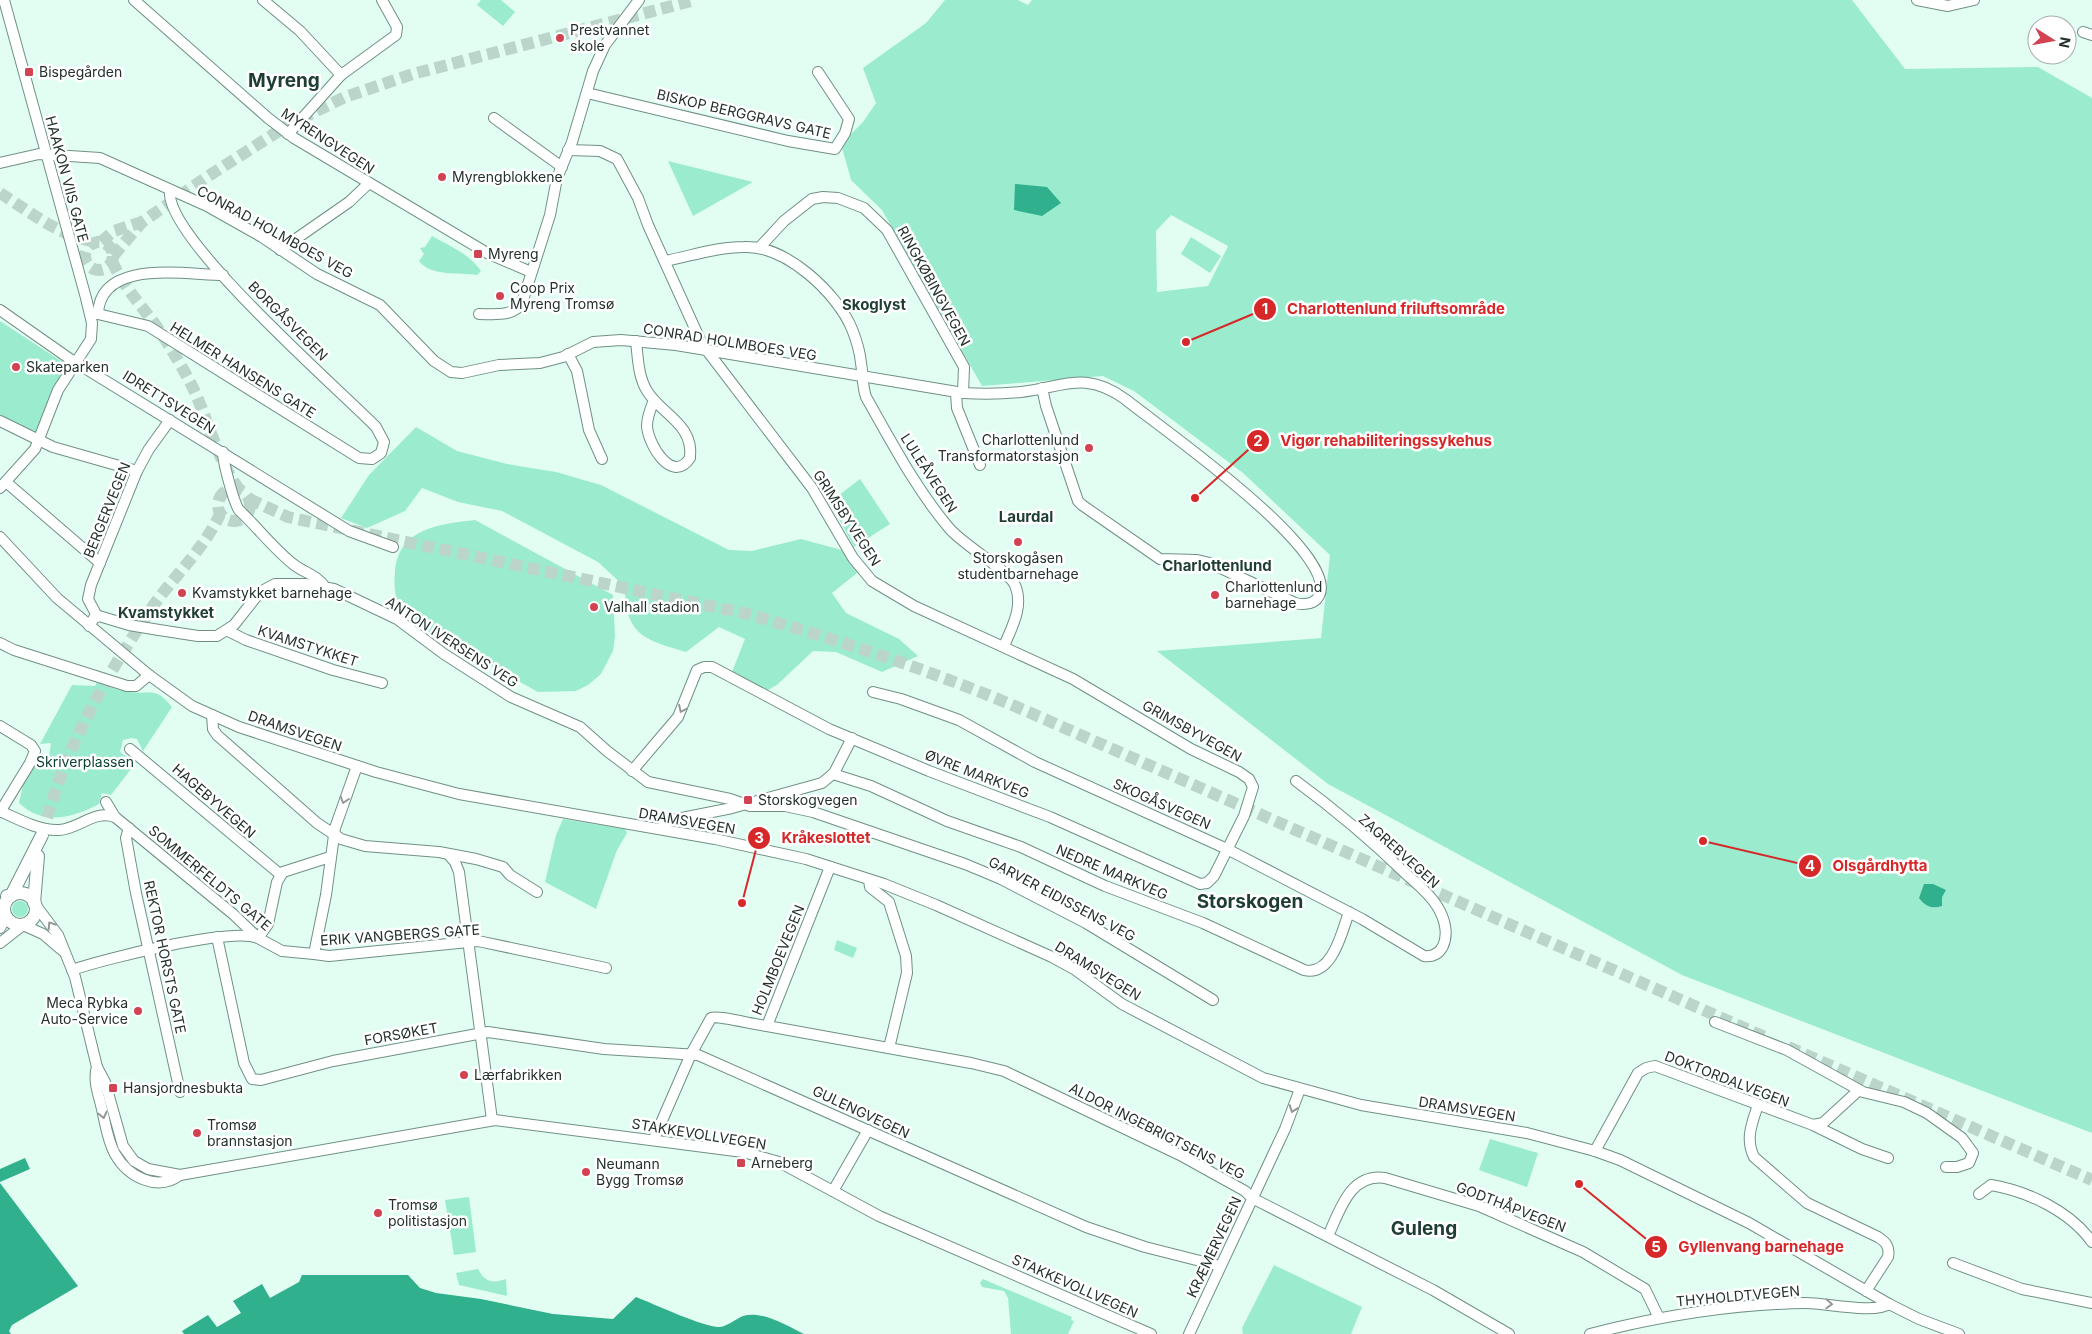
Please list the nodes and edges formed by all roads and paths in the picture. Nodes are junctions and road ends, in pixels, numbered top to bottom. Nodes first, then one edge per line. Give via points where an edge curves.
1 (4, 0) edge
2 (134, 0) edge
3 (263, 0) edge
4 (382, 0) edge
5 (639, 0) edge
6 (1917, 0) edge
7 (1974, 0) edge
8 (818, 72) dead end
9 (341, 75) junction
10 (587, 93) junction
11 (494, 118) dead end
12 (288, 134) junction
13 (568, 150) junction
14 (45, 153) junction
15 (0, 163) edge
16 (562, 167) junction
17 (369, 183) junction
18 (170, 191) junction
19 (759, 248) junction
20 (280, 250) junction
21 (665, 261) junction
22 (531, 272) junction
23 (223, 275) junction
24 (0, 310) edge
25 (94, 314) junction
26 (479, 314) dead end
27 (636, 341) junction
28 (708, 351) junction
29 (568, 354) junction
30 (77, 362) junction
31 (862, 376) junction
32 (1042, 388) junction
33 (959, 393) junction
34 (654, 400) junction
35 (170, 420) junction
36 (0, 421) edge
37 (40, 442) junction
38 (223, 452) junction
39 (602, 459) dead end
40 (369, 460) joint
41 (980, 465) dead end
42 (137, 471) junction
43 (3, 485) edge
44 (0, 537) edge
45 (393, 547) dead end
46 (100, 562) junction
47 (325, 587) junction
48 (97, 616) junction
49 (89, 626) junction
50 (228, 631) junction
51 (1004, 646) junction
52 (1, 647) edge
53 (149, 675) junction
54 (382, 683) dead end
55 (873, 692) dead end
56 (212, 715) junction
57 (0, 726) edge
58 (852, 738) junction
59 (130, 749) dead end
60 (357, 766) junction
61 (632, 771) junction
62 (833, 774) junction
63 (1296, 781) dead end
64 (106, 802) dead end
65 (744, 804) junction
66 (0, 811) edge
67 (115, 817) junction
68 (128, 828) junction
69 (660, 829) junction
70 (334, 835) junction
71 (1227, 849) junction
72 (449, 855) junction
73 (330, 857) junction
74 (830, 867) junction
75 (281, 875) junction
76 (869, 880) junction
77 (537, 892) dead end
78 (5, 896) edge
79 (34, 903) junction
80 (1349, 912) junction
81 (2, 920) edge
82 (23, 924) junction
83 (217, 937) junction
84 (258, 938) junction
85 (468, 941) junction
86 (0, 943) edge
87 (63, 951) junction
88 (149, 951) junction
89 (314, 954) junction
90 (1432, 956) joint
91 (606, 968) dead end
92 (72, 970) junction
93 (1214, 1000) dead end
94 (1715, 1022) dead end
95 (766, 1026) junction
96 (480, 1034) junction
97 (889, 1048) junction
98 (691, 1054) junction
99 (1300, 1089) junction
100 (1859, 1090) junction
101 (180, 1092) dead end
102 (1758, 1105) junction
103 (492, 1120) junction
104 (1813, 1125) junction
105 (868, 1130) junction
106 (654, 1139) junction
107 (1595, 1150) junction
108 (1888, 1158) dead end
109 (1946, 1167) dead end
110 (833, 1191) junction
111 (1980, 1194) dead end
112 (1252, 1198) junction
113 (1328, 1236) junction
114 (2092, 1242) edge
115 (1953, 1263) dead end
116 (1220, 1266) junction
117 (1866, 1291) junction
118 (2092, 1303) edge
119 (1888, 1304) junction
120 (1659, 1318) junction
121 (1151, 1334) edge
122 (1189, 1334) edge
123 (1509, 1334) edge
124 (1590, 1334) edge
125 (1959, 1334) edge

1 - 14 street, HAAKON VIIS GATE
2 - 12 street, MYRENGVEGEN
3 - 9 street via 300,31
4 - 9 street via 398,30 394,37
5 - 10 street via 605,45
6 - 7 street via 1948,6
8 - 10 street, BISKOP BERGGRAVS GATE via 849,119 835,149 788,141
9 - 12 street
10 - 13 street
11 - 16 street
12 - 17 street, MYRENGVEGEN
13 - 16 street
13 - 21 street, GRIMSBYVEGEN via 600,151 617,160
14 - 15 street, CONRAD HOLMBOES VEG
14 - 18 street, CONRAD HOLMBOES VEG via 100,158
14 - 25 street, HAAKON VIIS GATE
16 - 22 street
17 - 20 street via 349,202
17 - 22 street, MYRENGVEGEN via 487,253
18 - 20 street, CONRAD HOLMBOES VEG via 215,210
18 - 23 street, BORGÅSVEGEN via 190,236
19 - 21 street via 729,248
19 - 31 street, LULEÅVEGEN via 804,272 837,302 852,330 861,357
19 - 33 street, RINGKØBINGVEGEN via 784,221 812,200 830,197 864,208 887,230 964,367
20 - 29 street, CONRAD HOLMBOES VEG via 317,274 380,305 434,361 451,372 540,363
21 - 28 street, GRIMSBYVEGEN via 692,324
22 - 26 street via 518,309 507,313
23 - 25 street via 150,273 122,278 101,300
23 - 40 street, BORGÅSVEGEN via 380,432 384,442 382,450
24 - 30 street, IDRETTSVEGEN
25 - 30 street, HAAKON VIIS GATE via 91,339
25 - 40 street, HELMER HANSENS GATE via 148,326 350,454
27 - 28 street, CONRAD HOLMBOES VEG
27 - 29 street, CONRAD HOLMBOES VEG via 593,342
27 - 34 street via 641,378
28 - 31 street, CONRAD HOLMBOES VEG
28 - 51 street, GRIMSBYVEGEN via 812,488 853,558 872,581 914,606
29 - 39 street via 577,371 589,430
30 - 35 street, IDRETTSVEGEN
30 - 37 street, HAAKON VIIS GATE via 58,390
31 - 33 street, CONRAD HOLMBOES VEG
31 - 51 street, LULEÅVEGEN via 866,397 931,505 953,533 1014,582 1016,618
32 - 32 street, CONRAD HOLMBOES VEG via 1072,382 1097,384 1113,390 1230,480 1283,529 1315,566 1320,580 1320,593 1315,601 1295,603 1197,560 1160,559 1078,501
32 - 33 street, CONRAD HOLMBOES VEG via 1000,394
33 - 41 street via 957,408
34 - 34 street via 687,433 690,453 684,465 676,466 664,461 650,441 647,424
35 - 38 street, IDRETTSVEGEN
35 - 42 street, BERGERVEGEN
36 - 37 street
37 - 42 street
37 - 43 street
38 - 45 street, IDRETTSVEGEN via 349,531
38 - 47 street, IDRETTSVEGEN via 233,502 239,510 290,561 313,574
42 - 46 street, BERGERVEGEN
43 - 46 street
44 - 49 street via 57,598
46 - 48 street, BERGERVEGEN via 88,596
47 - 50 street, ANTON IVERSENS VEG via 292,583 268,586
47 - 61 street, ANTON IVERSENS VEG via 397,619 511,697 580,727
48 - 49 street
48 - 50 street via 129,625 198,636 217,636
49 - 53 street
50 - 54 street, KVAMSTYKKET via 333,670
51 - 71 street, GRIMSBYVEGEN via 1073,678 1191,749 1249,779 1252,794
52 - 53 street via 127,686 136,686
53 - 56 street, DRAMSVEGEN via 192,706
55 - 71 street, SKOGÅSVEGEN via 959,720 1035,762
56 - 60 street, DRAMSVEGEN
56 - 70 street via 217,735
57 - 66 street via 37,750
58 -> 61 street, ØVRE MARKVEG via 818,724 714,667 704,667 695,674 674,723
58 - 62 street
58 - 71 street, ØVRE MARKVEG via 1050,817 1200,884 1211,880
59 - 75 street, HAGEBYVEGEN
60 - 69 street, DRAMSVEGEN via 459,794
60 -> 70 street
61 - 65 street, GARVER EIDISSENS VEG via 657,785
62 - 65 street via 815,786
62 - 80 street, NEDRE MARKVEG via 871,786 947,821 1027,850 1105,886 1212,927 1304,970 1315,971 1324,966 1337,944
63 - 90 street, ZAGREBVEGEN via 1381,851 1433,900 1446,931 1442,948
64 - 67 street, SOMMERFELDTS GATE
65 - 69 street via 669,821
65 - 93 street, GARVER EIDISSENS VEG via 785,806 813,812 984,872 1101,932
66 - 67 street via 39,827 57,830 100,815
67 - 68 street, SOMMERFELDTS GATE
68 - 84 street, SOMMERFELDTS GATE
68 - 88 street, REKTOR HORSTS GATE via 126,838
69 - 74 street, DRAMSVEGEN via 771,850
70 - 72 street via 365,846
70 - 73 street
71 - 80 street, SKOGÅSVEGEN
72 - 77 street via 503,868
72 - 85 street via 459,872
73 - 75 street
73 - 89 street
74 - 76 street, DRAMSVEGEN
74 - 95 street, HOLMBOEVEGEN
75 - 84 street via 268,924
76 - 97 street via 870,887 889,902 906,956 907,973
76 - 99 street, DRAMSVEGEN via 1034,948 1074,969 1112,998 1154,1021 1249,1071
78 - 79 main road via 22,894
78 - 79 main road via 41,838
78 - 81 main road
79 - 82 main road via 34,916
87 -> 79 street, STAKKEVOLLVEGEN via 58,935
80 - 90 street, SKOGÅSVEGEN via 1419,953
81 - 82 main road
82 - 86 street
82 - 87 street via 43,934
83 - 84 street
83 - 88 street
83 - 96 street, FORSØKET via 244,1063 250,1076 261,1080 328,1062
84 - 89 street, SOMMERFELDTS GATE via 282,951
85 - 89 street, ERIK VANGBERGS GATE via 329,956
85 - 91 street, ERIK VANGBERGS GATE via 508,946
85 - 96 street
87 - 92 street, STAKKEVOLLVEGEN
88 - 92 street
88 - 101 street, REKTOR HORSTS GATE
92 - 103 street, STAKKEVOLLVEGEN via 97,1067 95,1080 107,1131 123,1165 138,1177 156,1183 166,1182 180,1175
94 - 100 street via 1787,1050
95 - 97 street, ALDOR INGEBRIGTSENS VEG
95 - 98 street, HOLMBOEVEGEN via 713,1016
96 - 98 street, GULENGVEGEN via 498,1032 604,1049
96 - 103 street
97 - 112 street, ALDOR INGEBRIGTSENS VEG via 984,1066 1013,1075 1180,1155 1239,1187
98 - 105 street, GULENGVEGEN via 715,1061
98 - 106 street, HOLMBOEVEGEN
99 - 107 street, DRAMSVEGEN via 1361,1105 1527,1133
99 -> 112 street, KRÆMERVEGEN
100 - 104 street via 1823,1123
100 - 109 street via 1914,1107 1962,1138 1973,1153 1971,1160 1962,1166
102 - 104 street, DOKTORDALVEGEN
102 - 107 street, DOKTORDALVEGEN via 1676,1072 1651,1066 1636,1076
102 - 117 street via 1750,1134 1750,1150 1754,1157 1807,1203 1886,1243 1888,1257
103 - 106 street, STAKKEVOLLVEGEN
104 - 108 street, DOKTORDALVEGEN
105 - 110 street
105 - 116 street, GULENGVEGEN via 1086,1227 1145,1247
106 - 110 street, STAKKEVOLLVEGEN via 755,1154 779,1162
107 - 117 street, DRAMSVEGEN via 1728,1212
110 - 121 street, STAKKEVOLLVEGEN via 906,1228
111 - 114 street via 1991,1184 2020,1192 2060,1212
112 - 113 street, ALDOR INGEBRIGTSENS VEG
112 - 116 street, KRÆMERVEGEN
113 - 120 street, GODTHÅPVEGEN via 1344,1202 1358,1183 1374,1177 1393,1180 1479,1206 1584,1252 1645,1289
113 - 123 street, ALDOR INGEBRIGTSENS VEG via 1478,1314
115 - 118 street via 2022,1288
116 - 122 street, KRÆMERVEGEN
117 - 119 street, DRAMSVEGEN
120 -> 119 street, THYHOLDTVEGEN via 1793,1304 1875,1309
119 - 125 street, DRAMSVEGEN
120 - 124 street, THYHOLDTVEGEN

